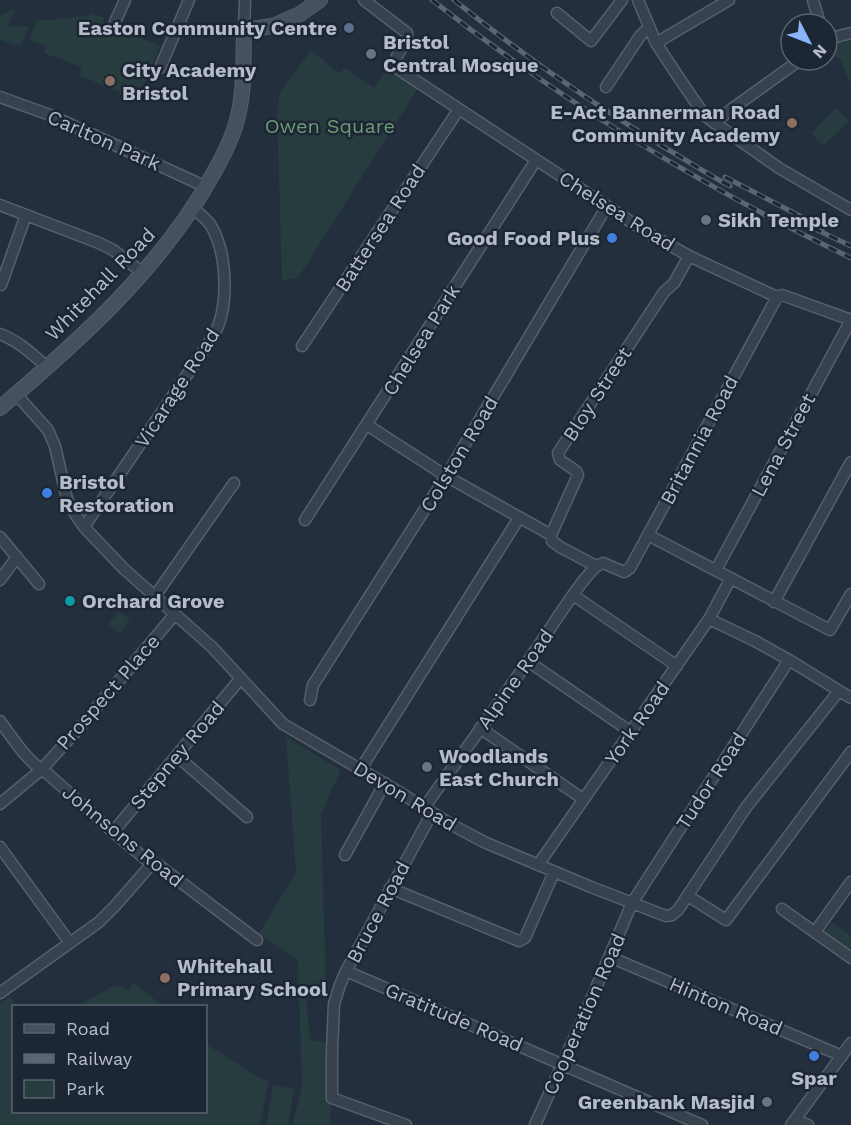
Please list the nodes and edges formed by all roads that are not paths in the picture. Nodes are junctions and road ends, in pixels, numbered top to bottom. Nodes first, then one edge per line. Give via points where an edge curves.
1 (125, 0) edge
2 (189, 0) edge
3 (245, 0) edge
4 (320, 0) edge
5 (364, 0) edge
6 (622, 0) edge
7 (638, 0) edge
8 (729, 0) edge
9 (556, 13) dead end
10 (115, 22) dead end
11 (649, 27) junction
12 (244, 30) junction
13 (656, 43) junction
14 (160, 68) dead end
15 (783, 72) edge
16 (606, 87) dead end
17 (0, 97) edge
18 (459, 109) junction
19 (714, 123) junction
20 (537, 160) junction
21 (206, 187) junction
22 (0, 205) edge
23 (607, 206) junction
24 (193, 207) junction
25 (851, 210) edge
26 (26, 215) junction
27 (689, 255) junction
28 (143, 273) junction
29 (1, 285) edge
30 (777, 297) junction
31 (851, 313) edge
32 (836, 315) junction
33 (851, 320) edge
34 (0, 334) edge
35 (302, 346) dead end
36 (47, 367) junction
37 (16, 394) junction
38 (0, 408) edge
39 (367, 425) junction
40 (851, 462) edge
41 (446, 476) junction
42 (234, 483) dead end
43 (519, 518) junction
44 (305, 520) dead end
45 (84, 527) junction
46 (551, 535) junction
47 (648, 535) junction
48 (0, 537) edge
49 (17, 557) junction
50 (596, 566) junction
51 (716, 570) junction
52 (731, 578) junction
53 (0, 580) edge
54 (39, 584) dead end
55 (851, 594) edge
56 (573, 595) junction
57 (155, 596) junction
58 (774, 602) junction
59 (175, 614) junction
60 (709, 619) junction
61 (789, 660) junction
62 (529, 662) junction
63 (677, 666) junction
64 (241, 678) junction
65 (838, 691) junction
66 (851, 698) edge
67 (310, 700) dead end
68 (0, 721) edge
69 (480, 728) junction
70 (631, 732) junction
71 (851, 752) edge
72 (177, 756) junction
73 (41, 770) junction
74 (360, 770) junction
75 (385, 783) junction
76 (583, 799) junction
77 (0, 804) edge
78 (428, 810) junction
79 (247, 817) dead end
80 (113, 832) junction
81 (0, 847) edge
82 (345, 855) dead end
83 (149, 862) junction
84 (538, 865) junction
85 (554, 872) junction
86 (851, 882) edge
87 (390, 888) junction
88 (688, 896) junction
89 (632, 903) junction
90 (782, 909) dead end
91 (815, 932) junction
92 (257, 940) dead end
93 (70, 943) junction
94 (610, 957) junction
95 (851, 957) edge
96 (346, 971) junction
97 (2, 988) edge
98 (851, 1044) edge
99 (842, 1056) junction
100 (562, 1064) junction
101 (793, 1122) edge
102 (406, 1125) edge
103 (535, 1125) edge
104 (702, 1125) edge
105 (808, 1125) edge

1 - 10 street
2 - 14 street
3 - 12 street, Whitehall Road
4 - 12 main road via 273,26
5 - 18 street, Chelsea Road via 408,36 395,66
6 - 9 street via 591,41
7 - 11 street
8 - 13 street
11 - 13 street
11 - 16 street
12 - 21 main road, Whitehall Road via 239,111
13 - 19 street via 702,112
15 - 19 street
17 - 21 street, Carlton Park via 50,115
18 - 20 street, Chelsea Road
18 - 35 street, Battersea Road
19 - 25 street via 779,168
20 - 23 street, Chelsea Road
20 - 39 street, Chelsea Park
21 - 24 main road, Whitehall Road
22 - 26 street
23 - 27 street, Chelsea Road
23 - 41 street, Colston Road
24 - 28 main road, Whitehall Road
24 - 45 street, Vicarage Road via 209,223 220,250 224,294 219,325
26 - 28 street via 99,243
26 - 29 street
27 - 30 street, Chelsea Road
27 - 46 street, Bloy Street via 558,453 560,460 578,475
28 - 36 main road, Whitehall Road
30 - 32 street, Chelsea Road via 782,295
30 - 47 street, Britannia Road
31 - 32 street, Chelsea Road
32 - 33 street, Chelsea Road
33 - 51 street, Lena Street
34 - 36 street via 23,346
36 - 37 main road, Whitehall Road
37 - 38 main road, Whitehall Road
37 - 45 street, Devon Road via 48,430 67,499
39 - 41 street
39 - 44 street, Chelsea Park
40 - 58 street
41 - 43 street
41 - 67 street, Colston Road via 314,685
42 - 57 street
43 - 46 street
43 - 74 street
45 - 57 street, Devon Road
46 - 50 street via 560,547
47 - 50 street, Britannia Road via 627,571 603,563
47 - 51 street
48 - 49 street
49 - 53 street
49 - 54 street
50 - 56 street, Alpine Road
51 - 52 street
52 - 58 street
52 - 60 street, York Road
55 - 58 street via 830,630
56 - 62 street, Alpine Road
56 - 63 street
57 - 59 street, Devon Road
59 - 64 street, Devon Road
59 - 73 street, Prospect Place
60 - 61 street
60 - 63 street, York Road
61 - 65 street
61 - 89 street, Tudor Road
62 - 69 street, Alpine Road
62 - 70 street
63 - 70 street, York Road
64 - 72 street, Stepney Road
64 - 74 street, Devon Road via 283,724
65 - 66 street
65 - 88 street, Devon Road via 747,806
68 - 73 street, Johnsons Road
69 - 76 street
69 - 78 street, Alpine Road
70 - 76 street, York Road
71 - 88 street via 726,920
72 - 79 street
72 - 80 street, Stepney Road
73 - 77 street, Prospect Place
73 - 80 street, Johnsons Road
74 - 75 street, Devon Road
75 - 78 street, Devon Road
75 - 82 street via 355,845
76 - 84 street, York Road
78 - 84 street, Devon Road via 484,842
78 - 87 street, Bruce Road
80 - 83 street, Johnsons Road
81 - 93 street
83 - 92 street, Johnsons Road via 157,864
83 - 93 street via 149,867 115,906
84 - 85 street, Devon Road
85 - 87 street via 525,938 519,941
85 - 89 street, Devon Road
86 - 91 street
87 - 96 street, Bruce Road
88 - 89 street, Devon Road via 669,916
89 - 94 street, Cooperation Road
90 - 91 street
91 - 95 street
93 - 97 street
94 - 99 street, Hinton Road
94 - 100 street, Cooperation Road
96 - 100 street, Gratitude Road
96 - 102 street, Bruce Road via 334,1004 332,1098
98 - 99 street
99 - 101 street
100 - 103 street, Cooperation Road
100 - 104 street, Gratitude Road
101 - 105 street

